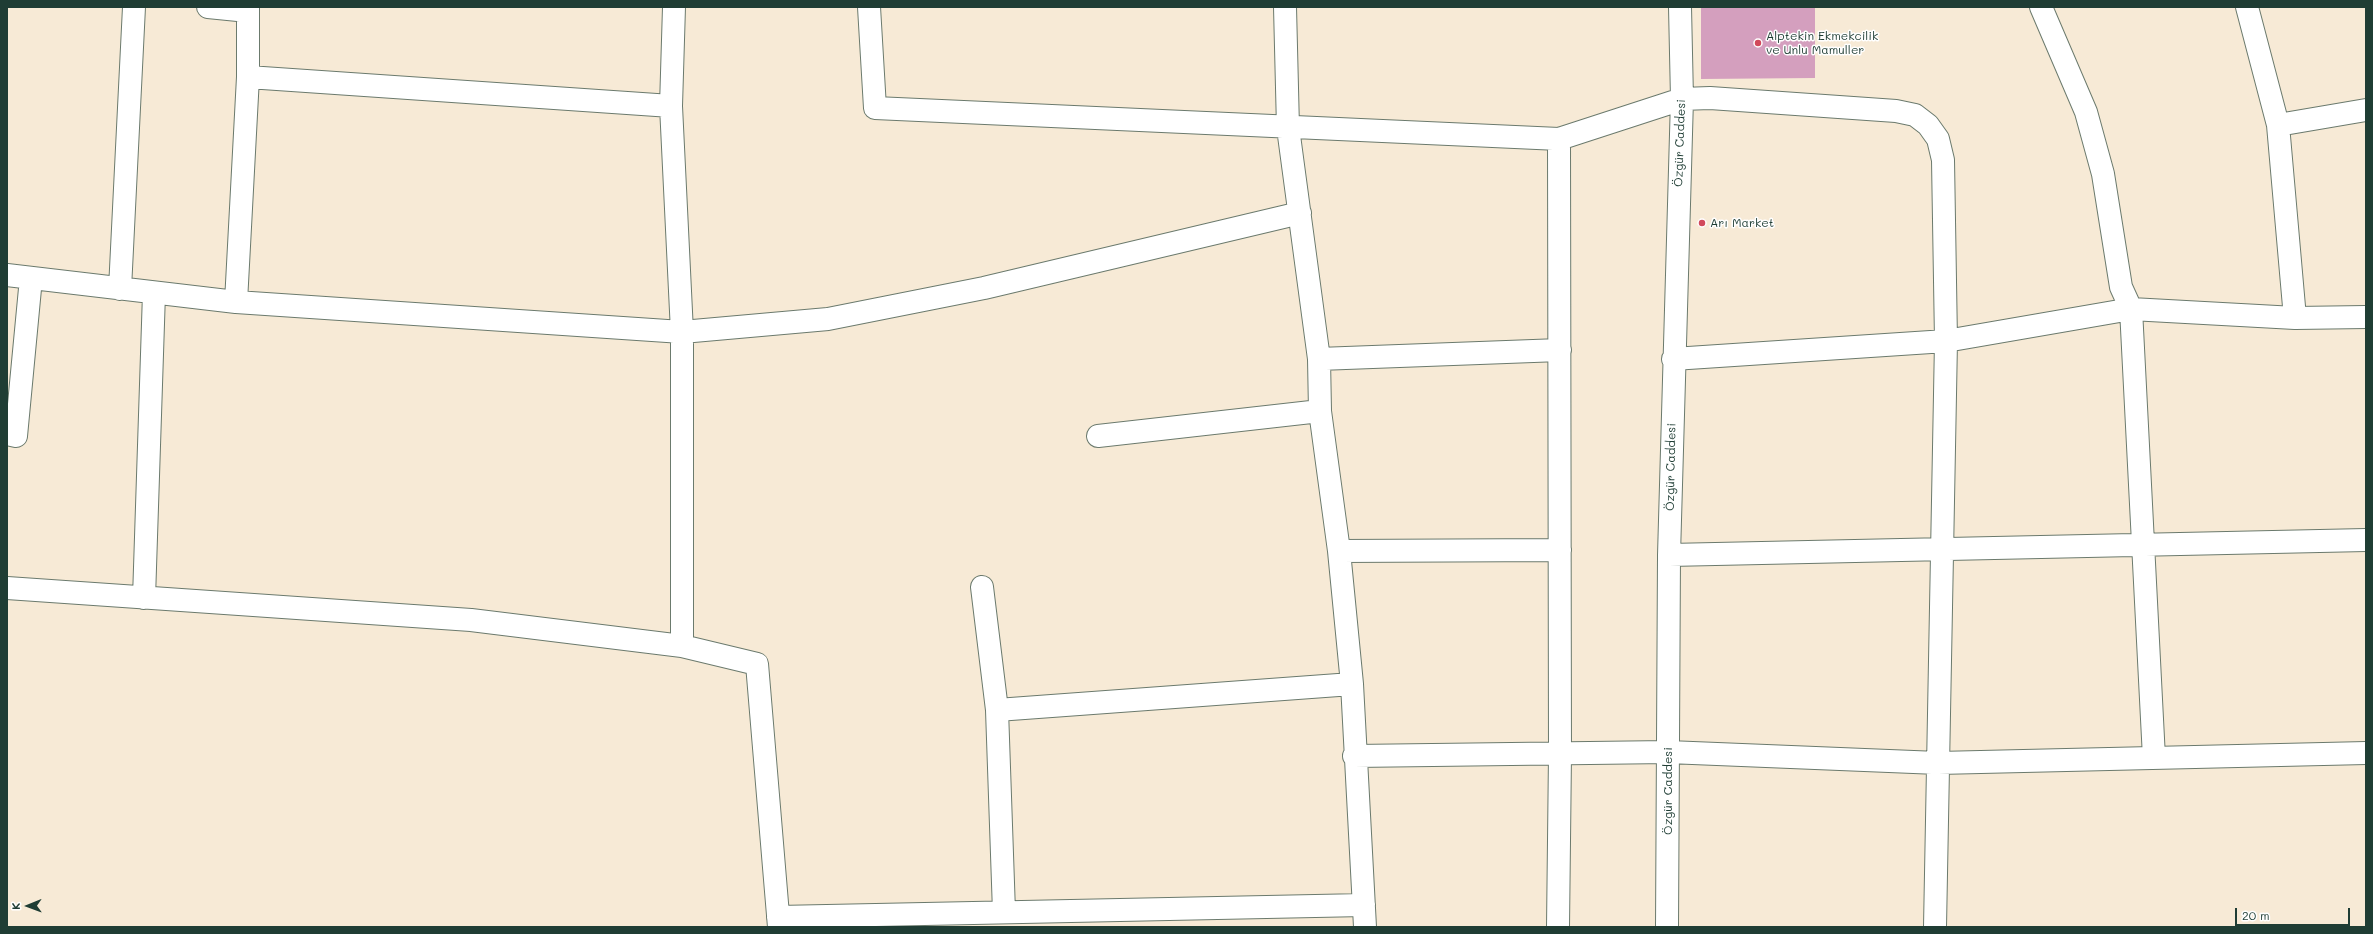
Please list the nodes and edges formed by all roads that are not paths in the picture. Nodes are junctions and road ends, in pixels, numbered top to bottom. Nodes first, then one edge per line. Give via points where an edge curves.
1 (134, 7) edge
2 (208, 7) edge
3 (674, 7) edge
4 (869, 7) edge
5 (1285, 7) edge
6 (1680, 7) edge
7 (2041, 7) edge
8 (2248, 7) edge
9 (248, 9) edge
10 (248, 77) junction
11 (1682, 99) junction
12 (672, 106) junction
13 (2366, 110) edge
14 (2278, 126) junction
15 (1288, 128) junction
16 (1559, 139) junction
17 (1300, 213) junction
18 (7, 275) edge
19 (31, 278) junction
20 (120, 289) junction
21 (154, 293) junction
22 (236, 302) junction
23 (2131, 309) junction
24 (2366, 317) edge
25 (2295, 318) junction
26 (682, 332) junction
27 (1946, 341) junction
28 (1560, 350) junction
29 (1319, 359) junction
30 (1673, 359) junction
31 (1320, 411) junction
32 (7, 434) edge
33 (1098, 436) dead end
34 (2366, 540) edge
35 (2143, 545) junction
36 (1942, 549) junction
37 (1339, 550) junction
38 (1560, 550) junction
39 (1669, 554) junction
40 (982, 587) dead end
41 (7, 588) edge
42 (144, 598) junction
43 (682, 646) junction
44 (1352, 684) junction
45 (997, 710) junction
46 (1668, 752) junction
47 (2366, 753) edge
48 (1560, 754) junction
49 (1354, 756) junction
50 (2154, 758) junction
51 (1938, 763) junction
52 (1364, 905) junction
53 (1004, 912) junction
54 (779, 922) edge
55 (1365, 927) edge
56 (1558, 927) edge
57 (1667, 927) edge
58 (1935, 927) edge

1 - 20 street
2 - 9 street
3 - 12 street
4 - 15 street via 875,108
5 - 15 street
6 - 11 street, Özgür Caddesi
7 - 23 street via 2086,112 2103,174 2121,287
8 - 14 street
9 - 10 street
10 - 12 street
10 - 22 street
11 - 16 street
11 - 27 street via 1710,98 1896,111 1915,115 1928,125 1938,139 1943,160
11 - 30 street, Özgür Caddesi
12 - 26 street
13 - 14 street
14 - 25 street
15 - 16 street
15 - 17 street
16 - 28 street
17 - 26 street via 984,288 828,319
17 - 29 street
18 - 19 street
19 - 20 street
19 - 32 street via 16,436
20 - 21 street
21 - 22 street
21 - 42 street
22 - 26 street
23 - 25 street
23 - 27 street
23 - 35 street
24 - 25 street
26 - 43 street
27 - 30 street
27 - 36 street
28 - 29 street
28 - 38 street
29 - 31 street
30 - 39 street, Özgür Caddesi
31 - 33 street
31 - 37 street
34 - 35 street
35 - 36 street
35 - 50 street
36 - 39 street
36 - 51 street
37 - 38 street
37 - 44 street
38 - 48 street
39 - 46 street, Özgür Caddesi
40 - 45 street
41 - 42 street
42 - 43 street via 471,620
43 - 54 street via 757,664
44 - 45 street
44 - 49 street
45 - 53 street
46 - 48 street
46 - 51 street
46 - 57 street, Özgür Caddesi
47 - 50 street
48 - 49 street
48 - 56 street
49 - 52 street
50 - 51 street
51 - 58 street
52 - 53 street
52 - 55 street
53 - 54 street

